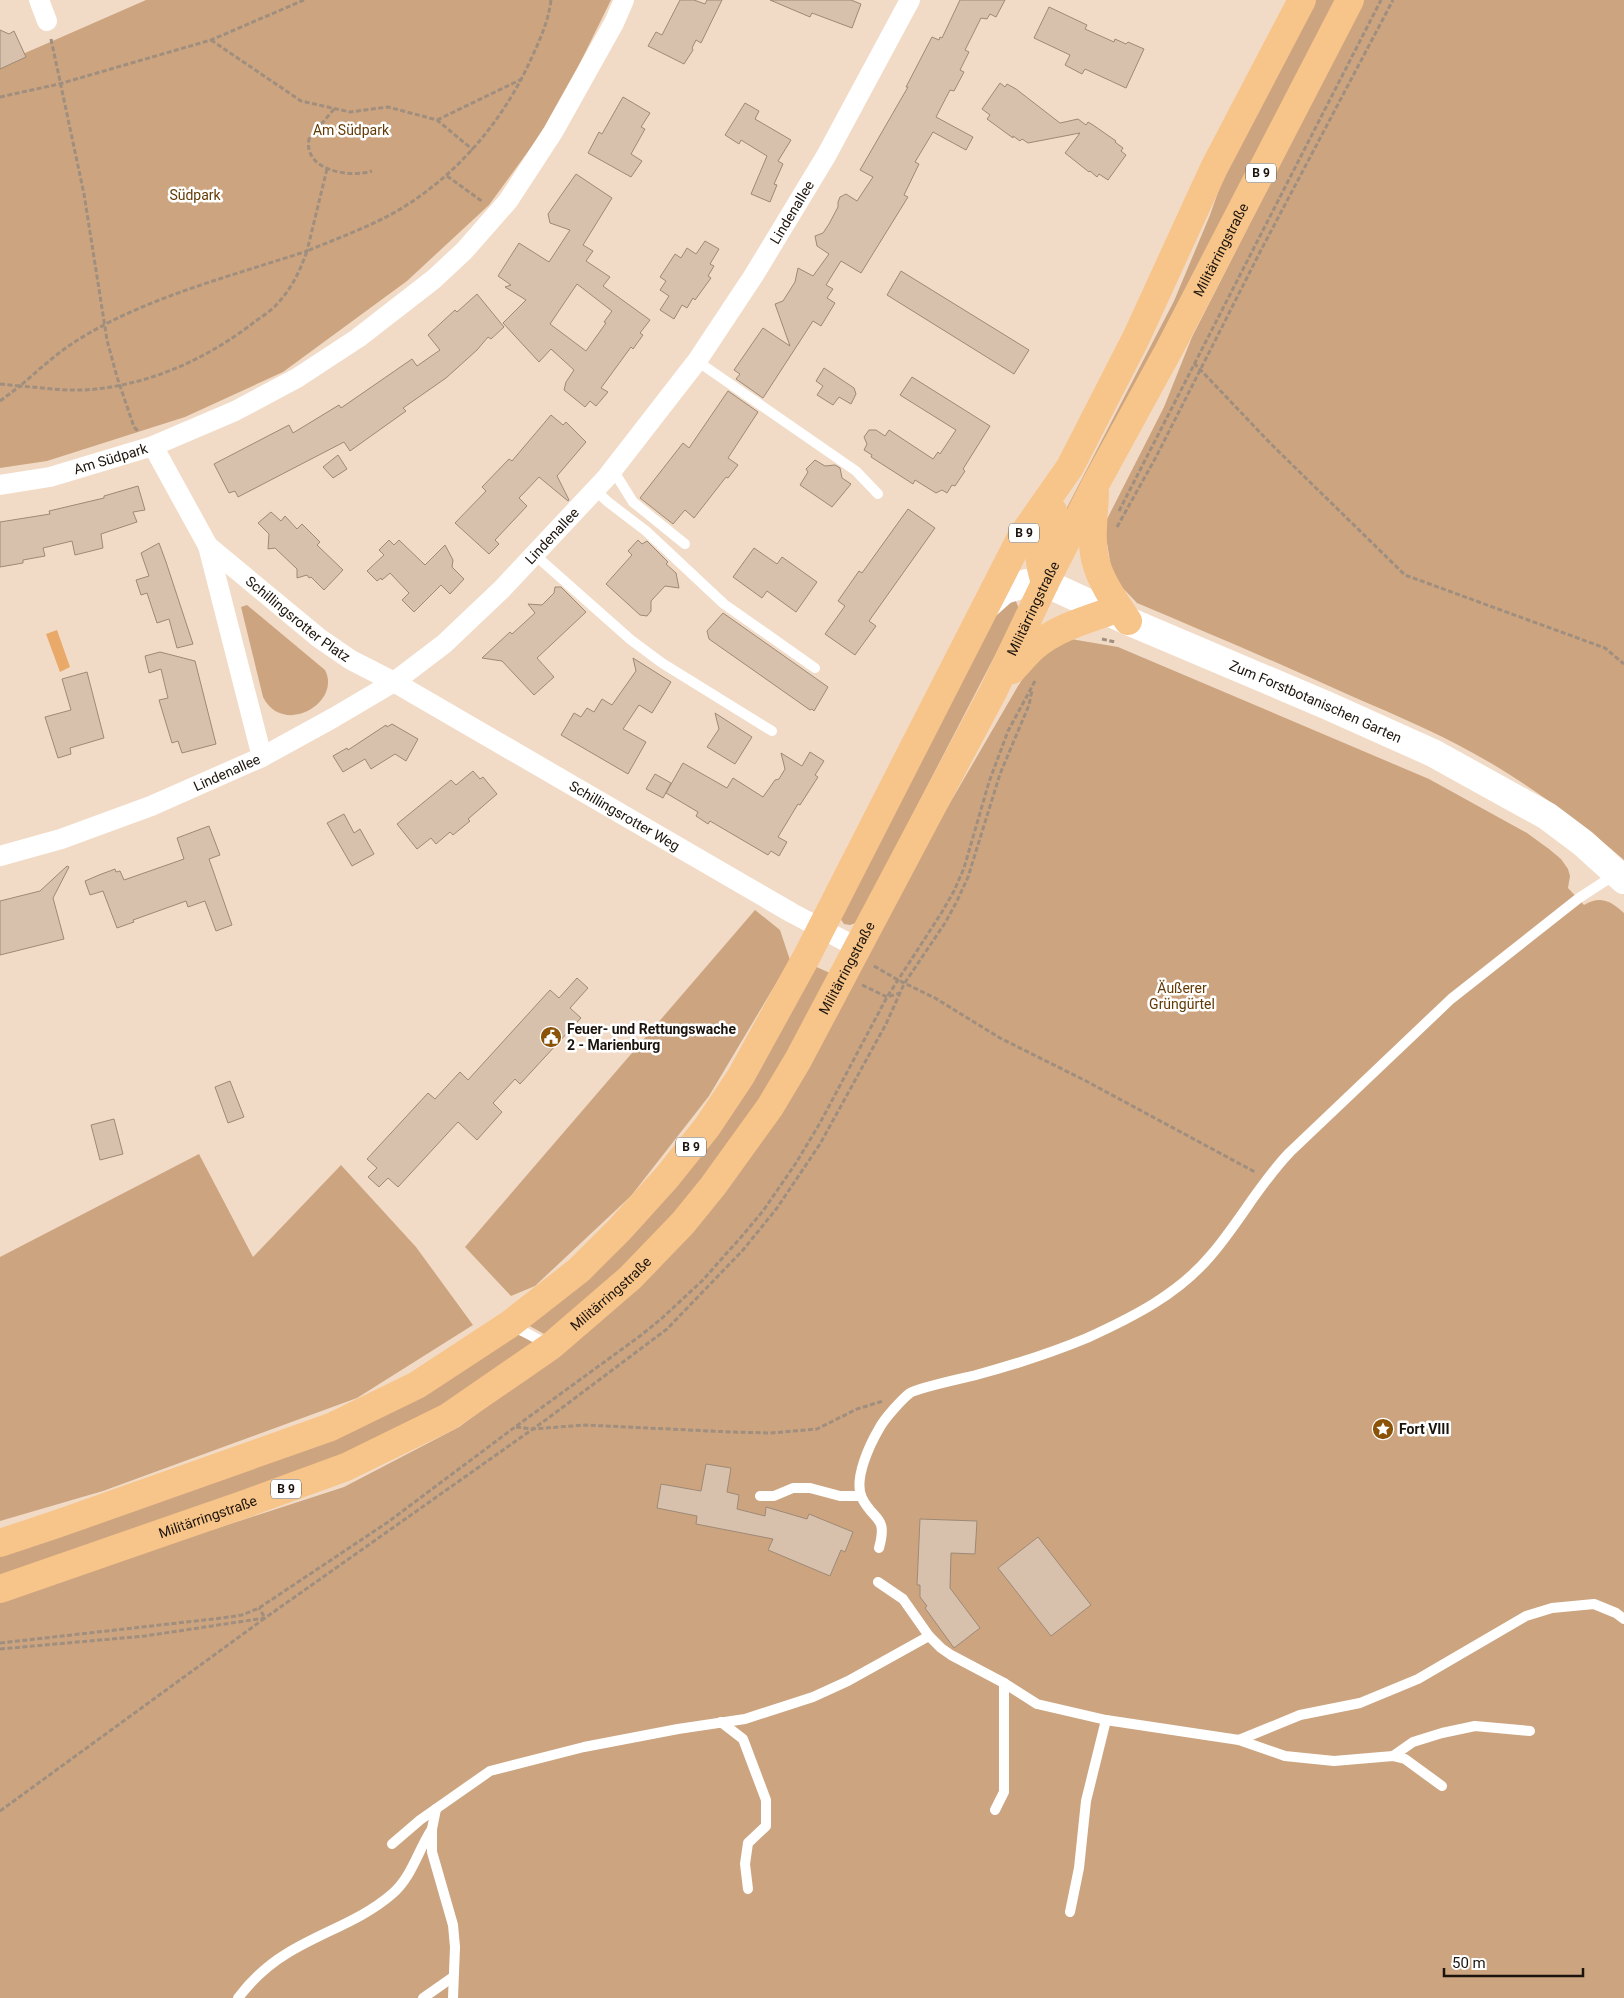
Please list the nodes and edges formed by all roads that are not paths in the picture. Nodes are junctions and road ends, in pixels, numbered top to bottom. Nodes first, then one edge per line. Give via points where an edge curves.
1 (40, 0) edge
2 (624, 0) edge
3 (910, 0) edge
4 (1302, 0) edge
5 (1350, 0) edge
6 (47, 21) road end
7 (697, 361) junction
8 (153, 446) junction
9 (1070, 467) junction
10 (613, 470) junction
11 (0, 485) edge
12 (1095, 485) junction
13 (596, 490) junction
14 (878, 494) dead end
15 (685, 544) dead end
16 (208, 546) junction
17 (535, 555) junction
18 (1045, 583) junction
19 (987, 605) junction
20 (1119, 626) junction
21 (815, 668) dead end
22 (394, 682) junction
23 (994, 690) junction
24 (772, 731) dead end
25 (262, 757) junction
26 (0, 856) edge
27 (1620, 877) edge
28 (821, 928) junction
29 (858, 948) junction
30 (510, 1324) junction
31 (551, 1346) junction
32 (760, 1496) dead end
33 (861, 1496) junction
34 (0, 1543) edge
35 (879, 1548) dead end
36 (878, 1582) dead end
37 (0, 1589) edge
38 (1624, 1619) edge
39 (929, 1636) junction
40 (1004, 1683) junction
41 (1106, 1720) junction
42 (721, 1722) junction
43 (1530, 1731) dead end
44 (1239, 1740) junction
45 (1393, 1756) junction
46 (1442, 1786) dead end
47 (436, 1809) junction
48 (995, 1810) dead end
49 (432, 1829) junction
50 (392, 1844) dead end
51 (748, 1889) dead end
52 (1070, 1912) dead end
53 (453, 1977) junction
54 (238, 1998) edge
55 (423, 1998) edge
56 (453, 1998) edge

1 - 6 street
2 - 8 street, Am Südpark via 553,132 499,213 464,251 434,279 358,338 288,383
3 - 7 street, Lindenallee via 826,156
4 - 9 main road, B 9 via 1214,168 1136,338
5 - 12 main road, Militärringstraße / B 9 via 1171,346
7 - 10 street, Lindenallee
7 - 14 lane via 856,470
8 - 11 street, Am Südpark via 50,477
8 - 16 street, Schillingsrotter Platz
9 - 18 main road, B 9 via 1038,550
9 - 19 main road, B 9 via 1021,537
10 - 13 street, Lindenallee
10 - 15 lane via 632,502
12 - 18 main road, Militärringstraße / B 9
12 - 20 main road, B 9 via 1096,563
13 - 17 street, Lindenallee
13 - 21 lane via 646,531 724,604
16 - 22 street, Schillingsrotter Platz via 318,638
16 - 25 street, Schillingsrotter Platz
17 - 22 street, Lindenallee via 444,644
17 - 24 lane via 631,640 662,663
18 - 19 main road, Zum Forstbotanischen Garten via 1026,583 1004,590
18 - 20 main road, Zum Forstbotanischen Garten
18 - 23 main road, Militärringstraße / B 9
19 - 28 main road, B 9
20 - 23 main road, B 9 via 1073,624 1051,634 1034,647
20 - 27 main road, Zum Forstbotanischen Garten via 1326,705 1433,753 1547,816 1584,843
22 - 25 street, Lindenallee
22 - 28 street, Schillingsrotter Weg
23 - 29 main road, Militärringstraße / B 9
25 - 26 street, Lindenallee via 152,806 61,839
27 - 33 lane via 1579,898 1451,999 1290,1152 1267,1178 1212,1255 1168,1296 1086,1338 1035,1358 911,1392 880,1426 862,1466
28 - 29 street, Schillingsrotter Weg
28 - 30 main road, B 9 via 741,1076 707,1127 619,1230 579,1270
29 - 31 main road, Militärringstraße / B 9 via 770,1107 713,1186 630,1278
30 - 31 lane
30 - 34 main road, B 9 via 417,1385 331,1427
31 - 37 main road, Militärringstraße / B 9 via 448,1417 346,1467
32 - 33 lane via 774,1496 793,1488 810,1488 840,1496
33 - 35 lane via 880,1522 882,1536
36 - 39 lane via 903,1599
38 - 44 lane via 1594,1604 1552,1608 1526,1616 1418,1678 1368,1700 1300,1715
39 - 40 lane via 951,1655
39 - 42 lane via 813,1697 745,1719
40 - 41 lane via 1037,1704
40 - 48 lane via 1004,1792
41 - 44 lane
41 - 52 lane via 1086,1801 1079,1868
42 - 47 lane via 584,1747 490,1771
42 - 51 lane via 743,1739 766,1800 766,1826 748,1843 745,1864
43 - 45 lane via 1475,1726 1413,1742
44 - 45 lane via 1285,1756 1334,1761
45 - 46 lane via 1405,1759
47 - 49 lane
47 - 50 lane
49 - 53 lane via 432,1852 453,1925 456,1948
49 - 54 lane via 409,1874 394,1893 375,1908 286,1954
53 - 55 lane
53 - 56 lane

